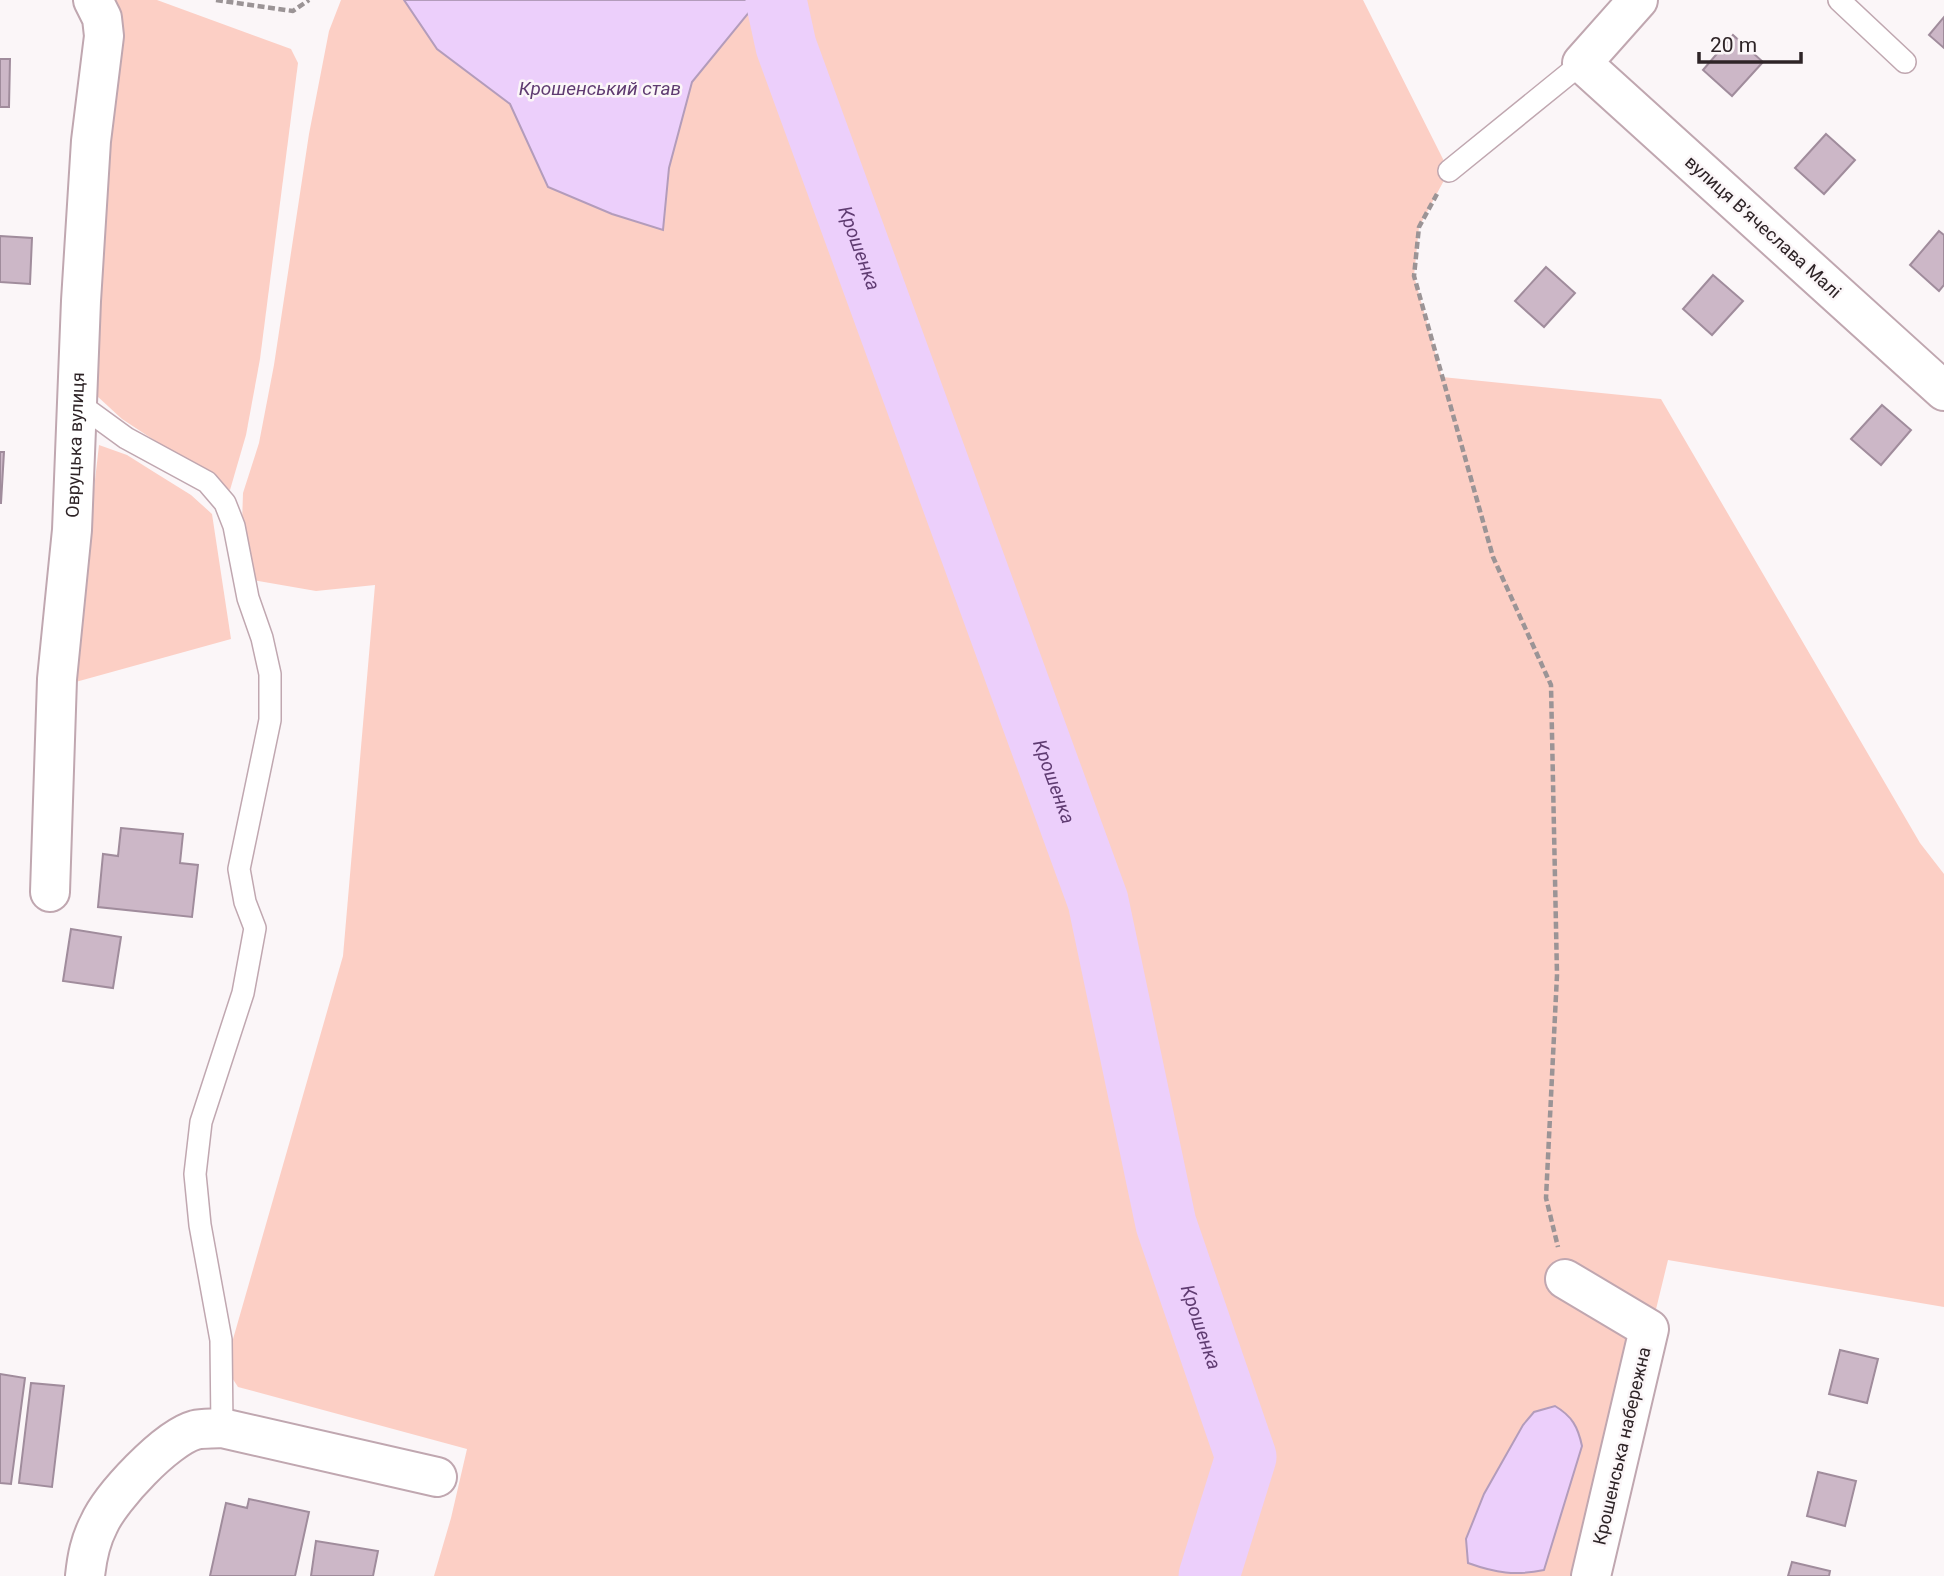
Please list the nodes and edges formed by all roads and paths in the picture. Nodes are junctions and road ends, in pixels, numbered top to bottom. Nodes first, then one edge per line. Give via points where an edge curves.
1 (93, 0) edge
2 (216, 0) edge
3 (309, 0) edge
4 (1638, 0) edge
5 (1839, 0) edge
6 (1905, 62) dead end
7 (1582, 63) junction
8 (1449, 171) joint
9 (1944, 391) edge
10 (78, 403) junction
11 (50, 892) dead end
12 (1565, 1279) joint
13 (222, 1428) junction
14 (437, 1478) dead end
15 (85, 1576) edge
16 (1591, 1576) edge

1 - 10 street, Овруцька вулиця via 104,36 91,141
2 - 3 path via 293,11
4 - 7 street
5 - 6 lane
7 - 8 lane
7 - 9 street, вулиця Вʼячеслава Малі
8 - 12 path via 1419,227 1414,276 1493,557 1551,685 1557,975 1546,1198
10 - 11 street, Овруцька вулиця via 72,530 57,680
10 - 13 lane via 126,438 207,482 225,503 270,674 270,720 239,869 254,928 243,993 201,1122 195,1174 221,1340
12 - 16 street, Крошенська набережна via 1649,1329
13 - 14 street
13 - 15 street via 196,1429 174,1439 138,1475 100,1521 88,1549

